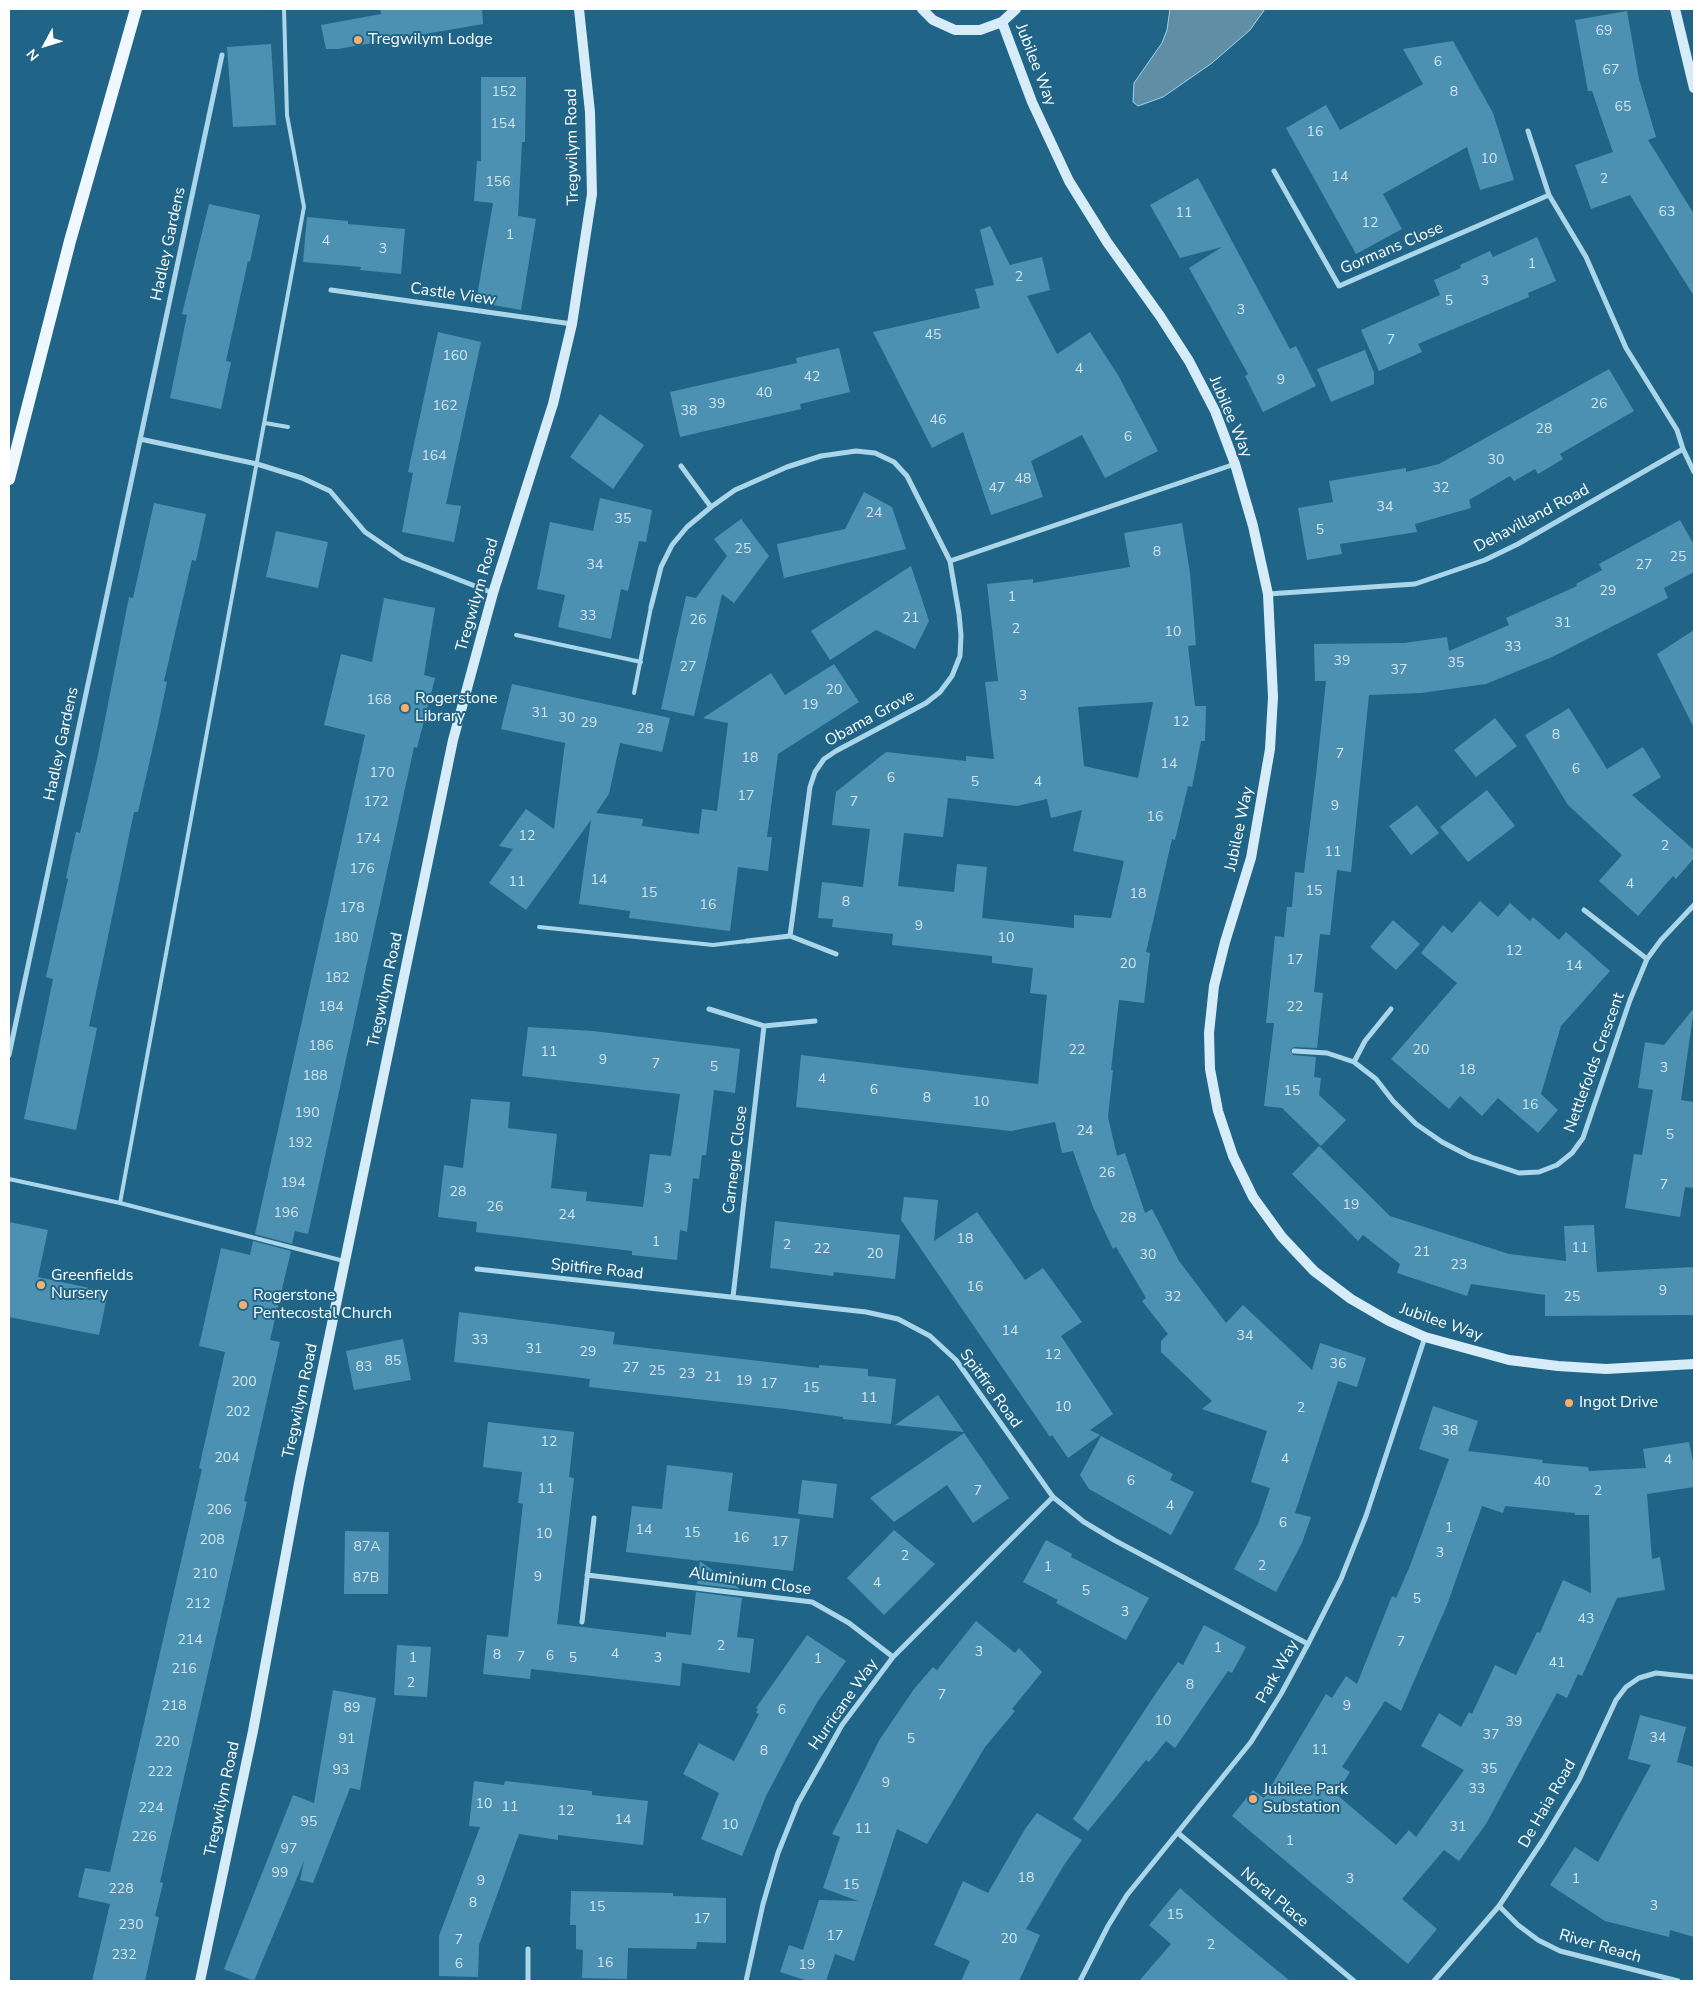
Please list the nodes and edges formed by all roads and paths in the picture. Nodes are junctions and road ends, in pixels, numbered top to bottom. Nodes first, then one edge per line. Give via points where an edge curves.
1 (136, 9) edge
2 (284, 9) edge
3 (579, 9) edge
4 (922, 9) edge
5 (1016, 9) edge
6 (1674, 9) edge
7 (1002, 22) junction
8 (222, 55) dead end
9 (1694, 88) edge
10 (1528, 131) dead end
11 (1274, 171) dead end
12 (1549, 195) junction
13 (331, 290) dead end
14 (572, 324) junction
15 (265, 423) junction
16 (288, 427) dead end
17 (140, 439) junction
18 (1683, 449) junction
19 (257, 464) junction
20 (1235, 464) junction
21 (681, 466) dead end
22 (1694, 472) edge
23 (9, 479) edge
24 (711, 507) junction
25 (950, 562) junction
26 (493, 593) junction
27 (1268, 594) junction
28 (651, 607) joint
29 (516, 635) dead end
30 (641, 662) junction
31 (634, 692) dead end
32 (1694, 905) edge
33 (1584, 910) dead end
34 (539, 927) dead end
35 (790, 936) junction
36 (747, 941) joint
37 (836, 954) dead end
38 (1647, 960) junction
39 (709, 1009) dead end
40 (1391, 1009) dead end
41 (814, 1021) dead end
42 (764, 1026) junction
43 (1294, 1051) dead end
44 (9, 1055) edge
45 (1354, 1062) junction
46 (9, 1179) edge
47 (120, 1203) junction
48 (346, 1261) junction
49 (477, 1269) dead end
50 (733, 1297) junction
51 (1425, 1337) junction
52 (1694, 1364) edge
53 (1053, 1497) junction
54 (594, 1518) dead end
55 (587, 1575) junction
56 (582, 1622) dead end
57 (1308, 1644) junction
58 (894, 1657) junction
59 (1694, 1676) edge
60 (1178, 1833) junction
61 (1499, 1906) junction
62 (528, 1949) dead end
63 (200, 1981) edge
64 (528, 1981) edge
65 (746, 1981) edge
66 (1080, 1981) edge
67 (1354, 1981) edge
68 (1434, 1981) edge
69 (1678, 1981) edge

1 - 23 main road via 70,241
2 - 15 lane via 287,115 304,207
3 - 14 street, Tregwilym Road via 590,112 592,194
4 - 7 street via 933,20 955,30 980,30
5 - 7 street
6 - 9 street
7 - 20 street, Jubilee Way via 1032,102 1069,181 1189,361
8 - 17 street, Hadley Gardens
10 - 12 street
11 - 12 street, Gormans Close via 1339,286
12 - 18 street via 1586,257 1626,348 1677,430
13 - 14 street, Castle View
14 - 26 street, Tregwilym Road via 553,404
15 - 16 lane
15 - 19 lane
17 - 19 street
17 - 44 street, Hadley Gardens
18 - 22 street
18 - 27 street, Dehavilland Road via 1518,544 1450,573 1415,584
19 - 26 street via 302,478 330,492 365,532 403,558
19 - 47 lane
20 - 25 street
20 - 27 street, Jubilee Way via 1254,526
21 - 24 street
24 - 25 street, Obama Grove via 735,490 787,467 822,456 856,451 875,453 894,462 907,476
24 - 28 street, Obama Grove via 672,545 661,567
25 - 35 street, Obama Grove via 961,635 960,656 952,676 940,692 926,702 836,751 824,759 815,772 810,787
26 - 48 street, Tregwilym Road via 453,740
27 - 51 street, Jubilee Way via 1274,697 1270,749 1252,858 1214,986 1210,1069 1218,1111 1233,1156 1253,1197 1282,1237 1314,1271 1351,1299
28 - 30 lane
29 - 30 lane
30 - 31 lane
32 - 38 street, Nettlefolds Crescent
33 - 38 street
34 - 36 lane via 713,945
35 - 36 street
35 - 37 street
38 - 45 street, Nettlefolds Crescent via 1583,1138 1557,1165 1539,1172 1519,1173 1500,1168 1442,1142 1416,1124 1376,1079
39 - 42 street
40 - 45 street via 1365,1041
41 - 42 street
42 - 50 street, Carnegie Close
43 - 45 street, Nettlefolds Crescent via 1327,1053
46 - 47 lane
47 - 48 lane
48 - 63 street, Tregwilym Road
49 - 50 street, Spitfire Road
50 - 53 street, Spitfire Road via 866,1312 898,1319 930,1336 956,1360
51 - 52 street, Jubilee Way via 1509,1360 1558,1366 1606,1369
51 - 57 street, Park Way via 1366,1516 1341,1579
53 - 57 street, Spitfire Road via 1084,1522 1114,1540
53 - 58 street, Hurricane Way
54 - 55 street
55 - 56 street
55 - 58 street, Aluminium Close via 812,1602 849,1623
57 - 60 street, Park Way via 1250,1742
58 - 65 street, Hurricane Way via 842,1725 798,1803 762,1904
59 - 61 street, De Haia Road via 1656,1673 1626,1687 1616,1700 1579,1780
60 - 66 street, Park Way via 1127,1895
60 - 67 street, Noral Place
61 - 68 street, De Haia Road
61 - 69 street, River Reach via 1538,1940 1560,1951
62 - 64 street

